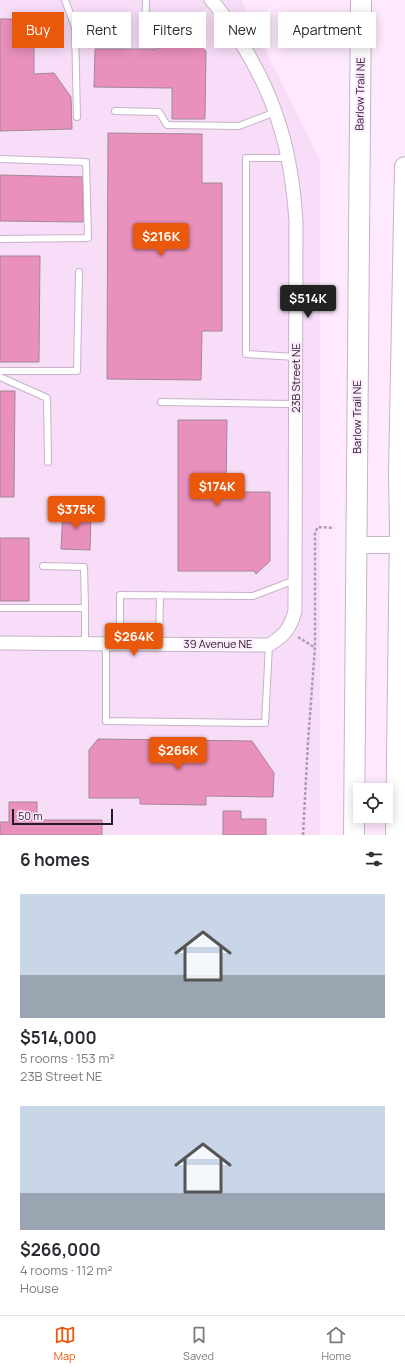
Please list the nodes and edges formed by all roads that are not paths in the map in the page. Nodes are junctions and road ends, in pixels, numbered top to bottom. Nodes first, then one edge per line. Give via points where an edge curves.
1 (65, 0) edge
2 (146, 0) edge
3 (211, 0) edge
4 (361, 0) edge
5 (146, 12) edge
6 (115, 111) dead end
7 (276, 112) junction
8 (77, 117) dead end
9 (289, 158) junction
10 (0, 159) edge
11 (405, 167) edge
12 (0, 239) edge
13 (78, 272) dead end
14 (296, 357) junction
15 (0, 372) edge
16 (0, 377) edge
17 (161, 402) dead end
18 (296, 404) junction
19 (48, 462) dead end
20 (402, 480) edge
21 (356, 545) junction
22 (402, 545) edge
23 (43, 566) dead end
24 (295, 580) junction
25 (160, 595) junction
26 (0, 608) edge
27 (85, 608) junction
28 (405, 635) edge
29 (0, 644) edge
30 (85, 644) junction
31 (106, 644) junction
32 (120, 644) junction
33 (159, 644) junction
34 (269, 644) junction
35 (398, 676) junction
36 (355, 733) junction
37 (358, 783) edge
38 (361, 823) edge
39 (354, 835) edge
40 (362, 835) edge
41 (396, 835) edge

1 - 8 lane via 75,27
2 - 5 lane
3 - 7 street, 23B Street NE via 243,45
4 - 21 main road, Barlow Trail NE
6 - 7 lane via 159,112 167,125 239,126
7 - 9 street, 23B Street NE
9 - 14 street, 23B Street NE via 296,223
9 - 14 lane via 246,158 246,354
10 - 12 lane via 86,162 88,238
11 - 20 main road
13 - 15 lane via 77,371
14 - 18 street, 23B Street NE
16 - 19 lane via 47,398
17 - 18 lane
18 - 24 street, 23B Street NE
20 - 22 main road
21 - 22 street
21 - 36 main road, Barlow Trail NE
22 - 35 main road
23 - 27 lane via 84,567
24 - 25 lane via 253,596
24 - 34 street, 23B Street NE via 295,611 291,626 281,637
25 - 32 lane via 120,595
25 - 33 lane
26 - 27 lane
27 - 30 lane
28 - 35 main road
29 - 30 street, 39 Avenue NE
30 - 31 street, 39 Avenue NE
31 - 32 street, 39 Avenue NE
31 - 34 lane via 106,721 265,723
32 - 33 street, 39 Avenue NE
33 - 34 street, 39 Avenue NE
35 - 41 main road
36 - 37 main road
36 - 39 main road, Barlow Trail NE
38 - 40 main road

